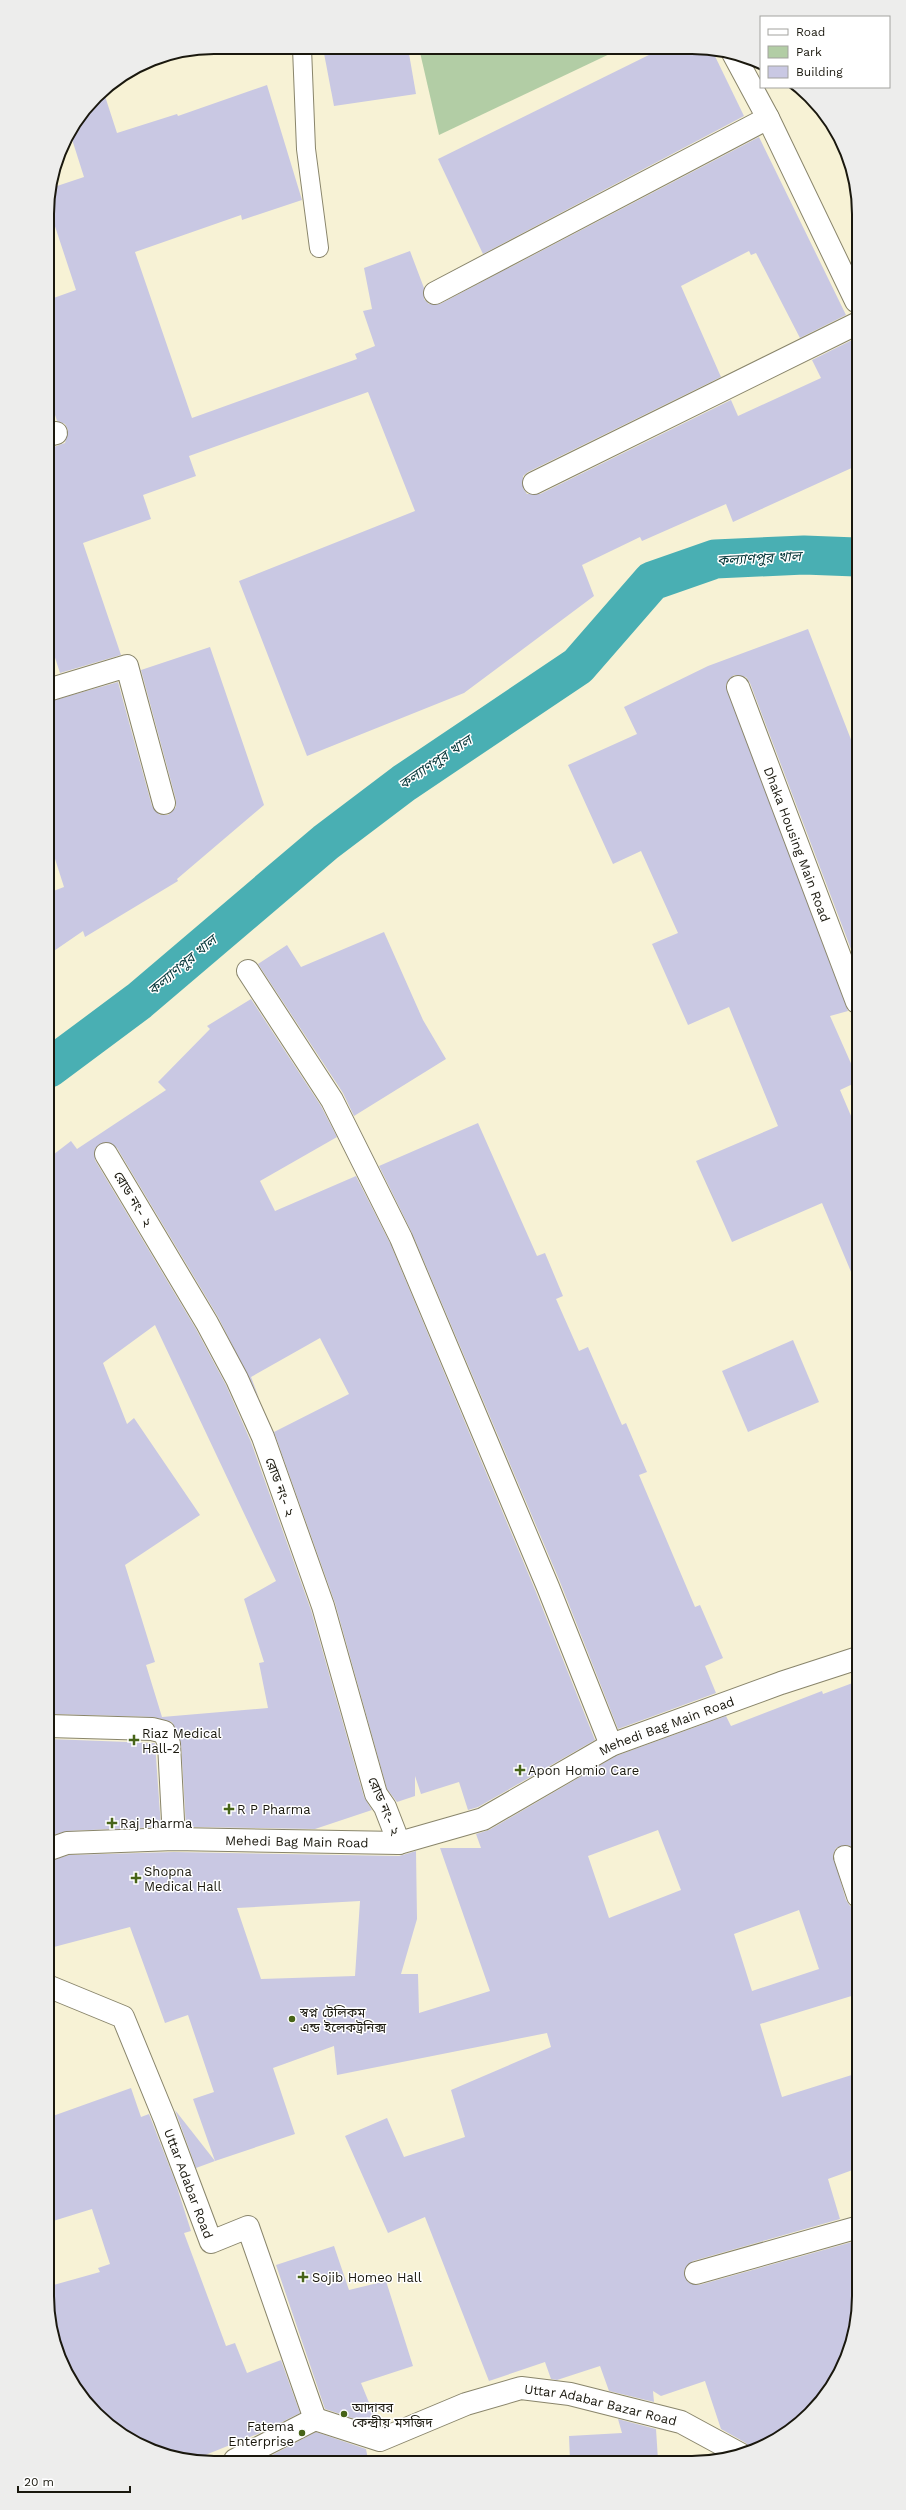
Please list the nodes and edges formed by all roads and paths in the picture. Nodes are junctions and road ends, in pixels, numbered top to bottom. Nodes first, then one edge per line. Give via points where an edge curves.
1 (302, 54) edge
2 (737, 60) edge
3 (768, 118) junction
4 (319, 248) dead end
5 (435, 293) dead end
6 (852, 293) edge
7 (852, 326) edge
8 (534, 483) dead end
9 (738, 687) dead end
10 (54, 688) edge
11 (164, 803) dead end
12 (248, 971) dead end
13 (852, 989) edge
14 (106, 1154) dead end
15 (852, 1660) edge
16 (54, 1726) edge
17 (611, 1745) junction
18 (174, 1839) junction
19 (400, 1843) junction
20 (58, 1846) edge
21 (845, 1857) dead end
22 (852, 1878) edge
23 (54, 1989) edge
24 (852, 2228) edge
25 (696, 2272) dead end
26 (315, 2418) junction
27 (734, 2451) edge
28 (243, 2456) edge

1 - 4 lane via 306,149
2 - 3 street
3 - 5 street
3 - 6 street
7 - 8 street
9 - 13 street, Dhaka Housing Main Road
10 - 11 street via 127,666
12 - 17 street via 332,1100 401,1238 548,1587
14 - 19 street, রোড নং- ২ via 207,1323 237,1379 263,1437 323,1606 376,1794 385,1807
15 - 17 street, Mehedi Bag Main Road
16 - 18 street via 152,1729 164,1732 169,1744
17 - 19 street, Mehedi Bag Main Road via 483,1819
18 - 19 street, Mehedi Bag Main Road
18 - 20 street, Mehedi Bag Main Road
21 - 22 street
23 - 26 street, Uttar Adabar Road via 123,2017 211,2242 248,2227
24 - 25 street
26 - 27 street, Uttar Adabar Bazar Road via 380,2440 466,2404 521,2388 570,2394 681,2422
26 - 28 street

